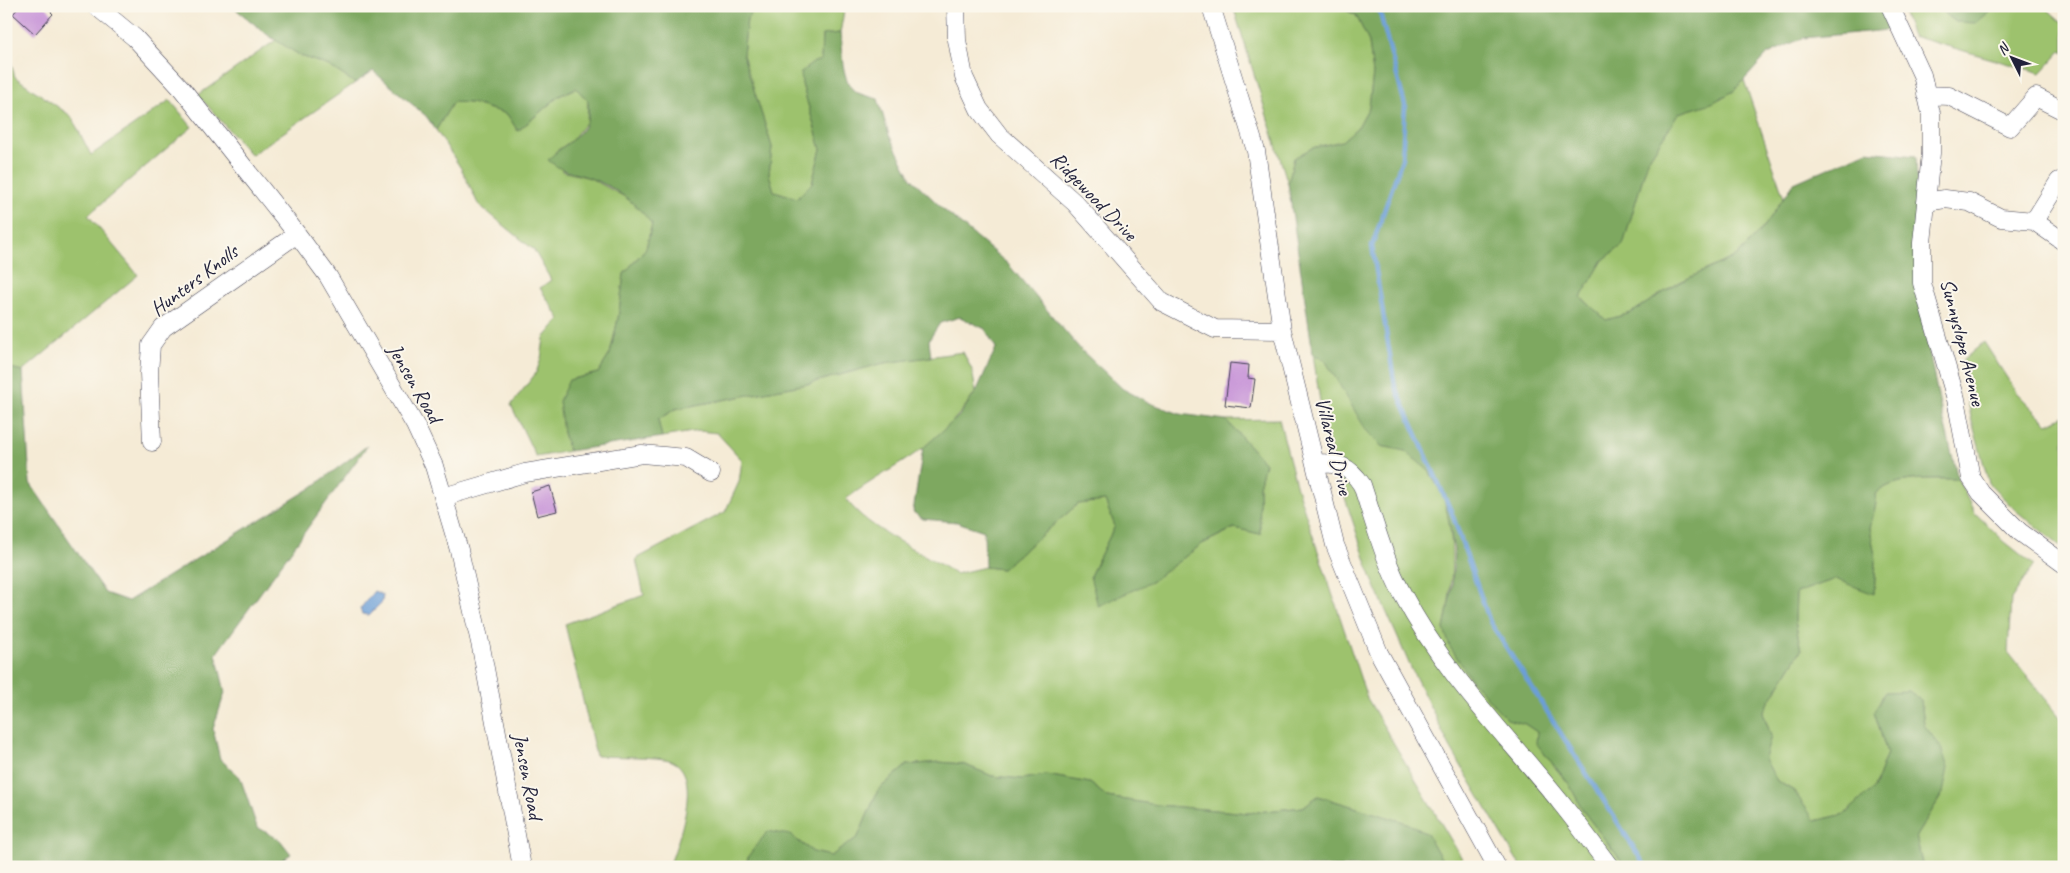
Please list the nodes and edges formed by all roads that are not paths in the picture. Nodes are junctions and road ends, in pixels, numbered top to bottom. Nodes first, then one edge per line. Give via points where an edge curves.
1 (96, 6) edge
2 (956, 6) edge
3 (1211, 6) edge
4 (1890, 6) edge
5 (1926, 95) junction
6 (2064, 111) edge
7 (2059, 181) dead end
8 (1926, 202) junction
9 (2034, 221) junction
10 (297, 234) junction
11 (2064, 242) edge
12 (1282, 330) junction
13 (152, 442) dead end
14 (1315, 463) junction
15 (711, 473) dead end
16 (444, 497) junction
17 (2064, 564) edge
18 (522, 867) edge
19 (1497, 867) edge
20 (1610, 867) edge

1 - 10 street, Jensen Road via 135,38 182,89
2 - 12 street, Ridgewood Drive via 956,40 964,77 980,109 999,135 1075,203 1162,302 1215,329
3 - 12 street, Villareal Drive via 1256,151
4 - 5 street, Sunnyslope Avenue via 1922,75
5 - 6 street via 1948,96 2010,127 2036,97
5 - 8 street, Sunnyslope Avenue via 1931,113
7 - 9 street
8 - 9 street via 1945,199 1969,202 2000,218
8 - 17 street, Sunnyslope Avenue via 1922,283 1956,399 1971,478 1981,493 2020,532
9 - 11 street
10 - 13 street, Hunters Knolls via 163,328 151,345
10 - 16 street, Jensen Road via 328,276 415,425
12 - 14 street, Villareal Drive
14 - 19 street, Villareal Drive via 1335,545 1380,653
14 - 20 street via 1343,465 1356,475 1402,594 1423,631 1450,671 1562,804
15 - 16 street via 686,458 642,454 525,474
16 - 18 street, Jensen Road via 481,647

